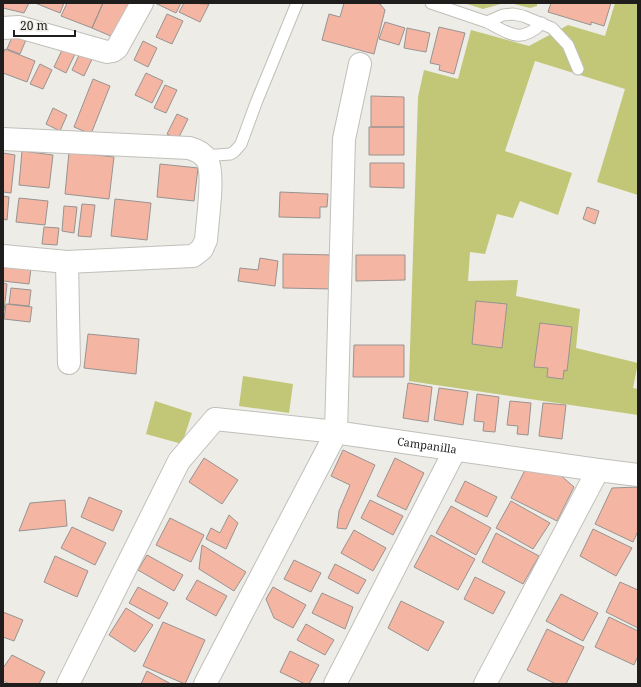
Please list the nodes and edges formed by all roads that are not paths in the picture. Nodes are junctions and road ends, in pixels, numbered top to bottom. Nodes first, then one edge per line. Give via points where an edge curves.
1 (142, 3) edge
2 (297, 3) edge
3 (431, 3) edge
4 (487, 22) junction
5 (542, 23) junction
6 (3, 28) edge
7 (360, 64) dead end
8 (578, 69) dead end
9 (3, 139) edge
10 (204, 156) junction
11 (3, 256) edge
12 (67, 262) junction
13 (69, 363) dead end
14 (336, 433) junction
15 (455, 450) junction
16 (598, 470) junction
17 (638, 475) edge
18 (68, 684) edge
19 (205, 684) edge
20 (335, 684) edge
21 (485, 684) edge

1 - 6 street via 113,51 107,52 18,27
2 - 10 lane via 241,144 230,154
3 - 4 lane
4 - 5 lane via 512,14
4 - 5 lane via 511,35 531,33
5 - 8 lane via 552,28 568,45
7 - 14 street via 344,139
9 - 10 street via 189,148 198,150
10 - 12 street via 211,173 206,240 199,253 188,257
11 - 12 street
12 - 13 street
14 - 15 street, Campanilla
14 - 18 street, Campanilla via 215,419 179,461
14 - 19 street
15 - 16 street, Campanilla
15 - 20 street
16 - 17 street, Campanilla
16 - 21 street

